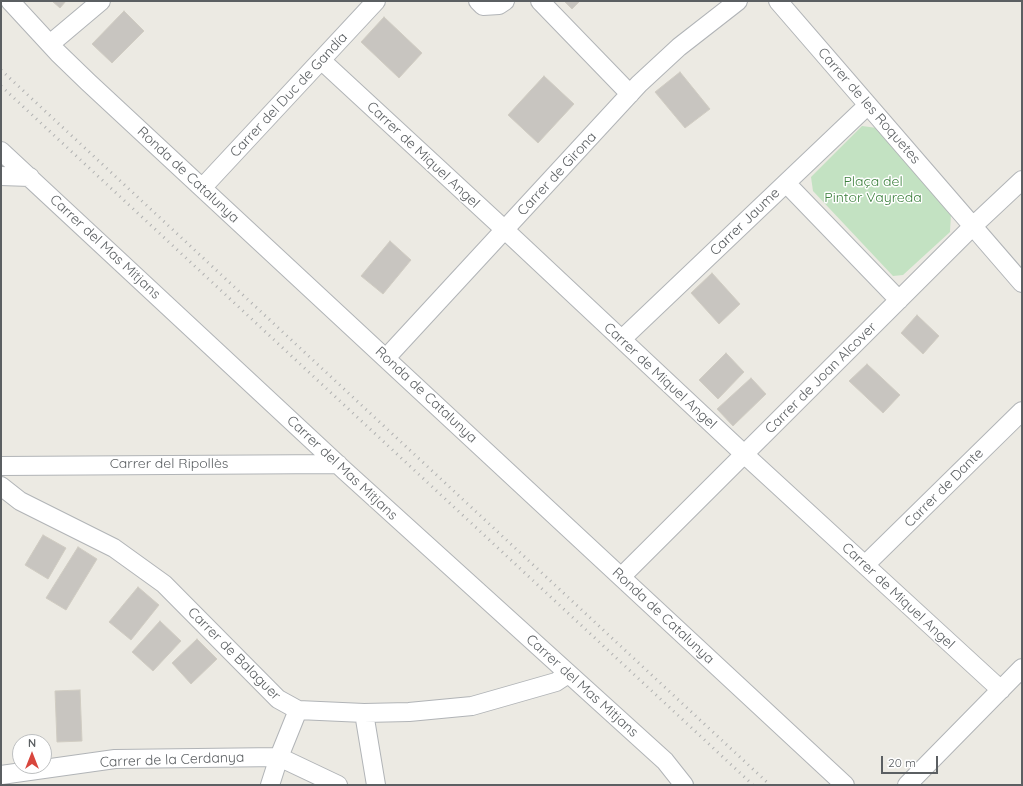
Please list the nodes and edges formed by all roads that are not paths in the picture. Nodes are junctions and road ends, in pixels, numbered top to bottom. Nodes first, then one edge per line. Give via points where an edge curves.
1 (10, 1) edge
2 (101, 1) edge
3 (376, 1) edge
4 (478, 1) edge
5 (505, 1) edge
6 (540, 1) edge
7 (738, 1) edge
8 (778, 1) edge
9 (50, 44) junction
10 (321, 60) junction
11 (630, 94) junction
12 (868, 105) junction
13 (1, 150) edge
14 (1, 176) edge
15 (30, 177) junction
16 (1022, 180) edge
17 (786, 183) junction
18 (202, 188) junction
19 (973, 226) junction
20 (505, 230) junction
21 (1022, 282) edge
22 (899, 300) junction
23 (622, 339) junction
24 (386, 358) junction
25 (1022, 411) edge
26 (744, 454) junction
27 (338, 464) junction
28 (1, 466) edge
29 (1, 486) edge
30 (865, 565) junction
31 (621, 577) junction
32 (1022, 668) edge
33 (568, 674) junction
34 (1001, 690) junction
35 (298, 710) junction
36 (364, 714) junction
37 (279, 757) junction
38 (1, 775) edge
39 (270, 785) edge
40 (338, 785) edge
41 (376, 785) edge
42 (684, 785) edge
43 (846, 785) edge
44 (907, 785) edge

1 - 9 street, Ronda de Catalunya
2 - 9 street
3 - 10 street, Carrer del Duc de Gandía
4 - 5 street via 483,6 500,5
6 - 11 street
7 - 11 street, Carrer de Girona via 679,47
8 - 12 street, Carrer de les Roquetes
9 - 18 street, Ronda de Catalunya
10 - 18 street, Carrer del Duc de Gandía
10 - 20 street, Carrer de Miquel Angel
11 - 20 street, Carrer de Girona
12 - 17 street, Carrer Jaume
12 - 19 street, Carrer de les Roquetes
13 - 15 street, Carrer del Mas Mitjans
14 - 15 street
15 - 27 street, Carrer del Mas Mitjans
16 - 19 street, Carrer de Joan Alcover
17 - 22 street
17 - 23 street, Carrer Jaume
18 - 24 street, Ronda de Catalunya
19 - 21 street, Carrer de les Roquetes
19 - 22 street, Carrer de Joan Alcover
20 - 23 street, Carrer de Miquel Angel
20 - 24 street, Carrer de Girona
22 - 26 street, Carrer de Joan Alcover
23 - 26 street, Carrer de Miquel Angel
24 - 31 street, Ronda de Catalunya
25 - 30 street, Carrer de Dante
26 - 30 street, Carrer de Miquel Angel
26 - 31 street, Carrer de Joan Alcover
27 - 28 street, Carrer del Ripollès
27 - 33 street, Carrer del Mas Mitjans
29 - 35 street, Carrer de Balaguer via 20,501 114,548 164,584 278,699
30 - 34 street, Carrer de Miquel Angel
31 - 43 street, Ronda de Catalunya
32 - 34 street
33 - 36 street, Carrer de Balaguer via 556,682 472,706
33 - 42 street, Carrer del Mas Mitjans via 665,761
34 - 44 street
35 - 36 street, Carrer de Balaguer
35 - 37 street
36 - 41 street
37 - 38 street, Carrer de la Cerdanya via 115,759
37 - 39 street
37 - 40 street, Carrer de la Cerdanya

